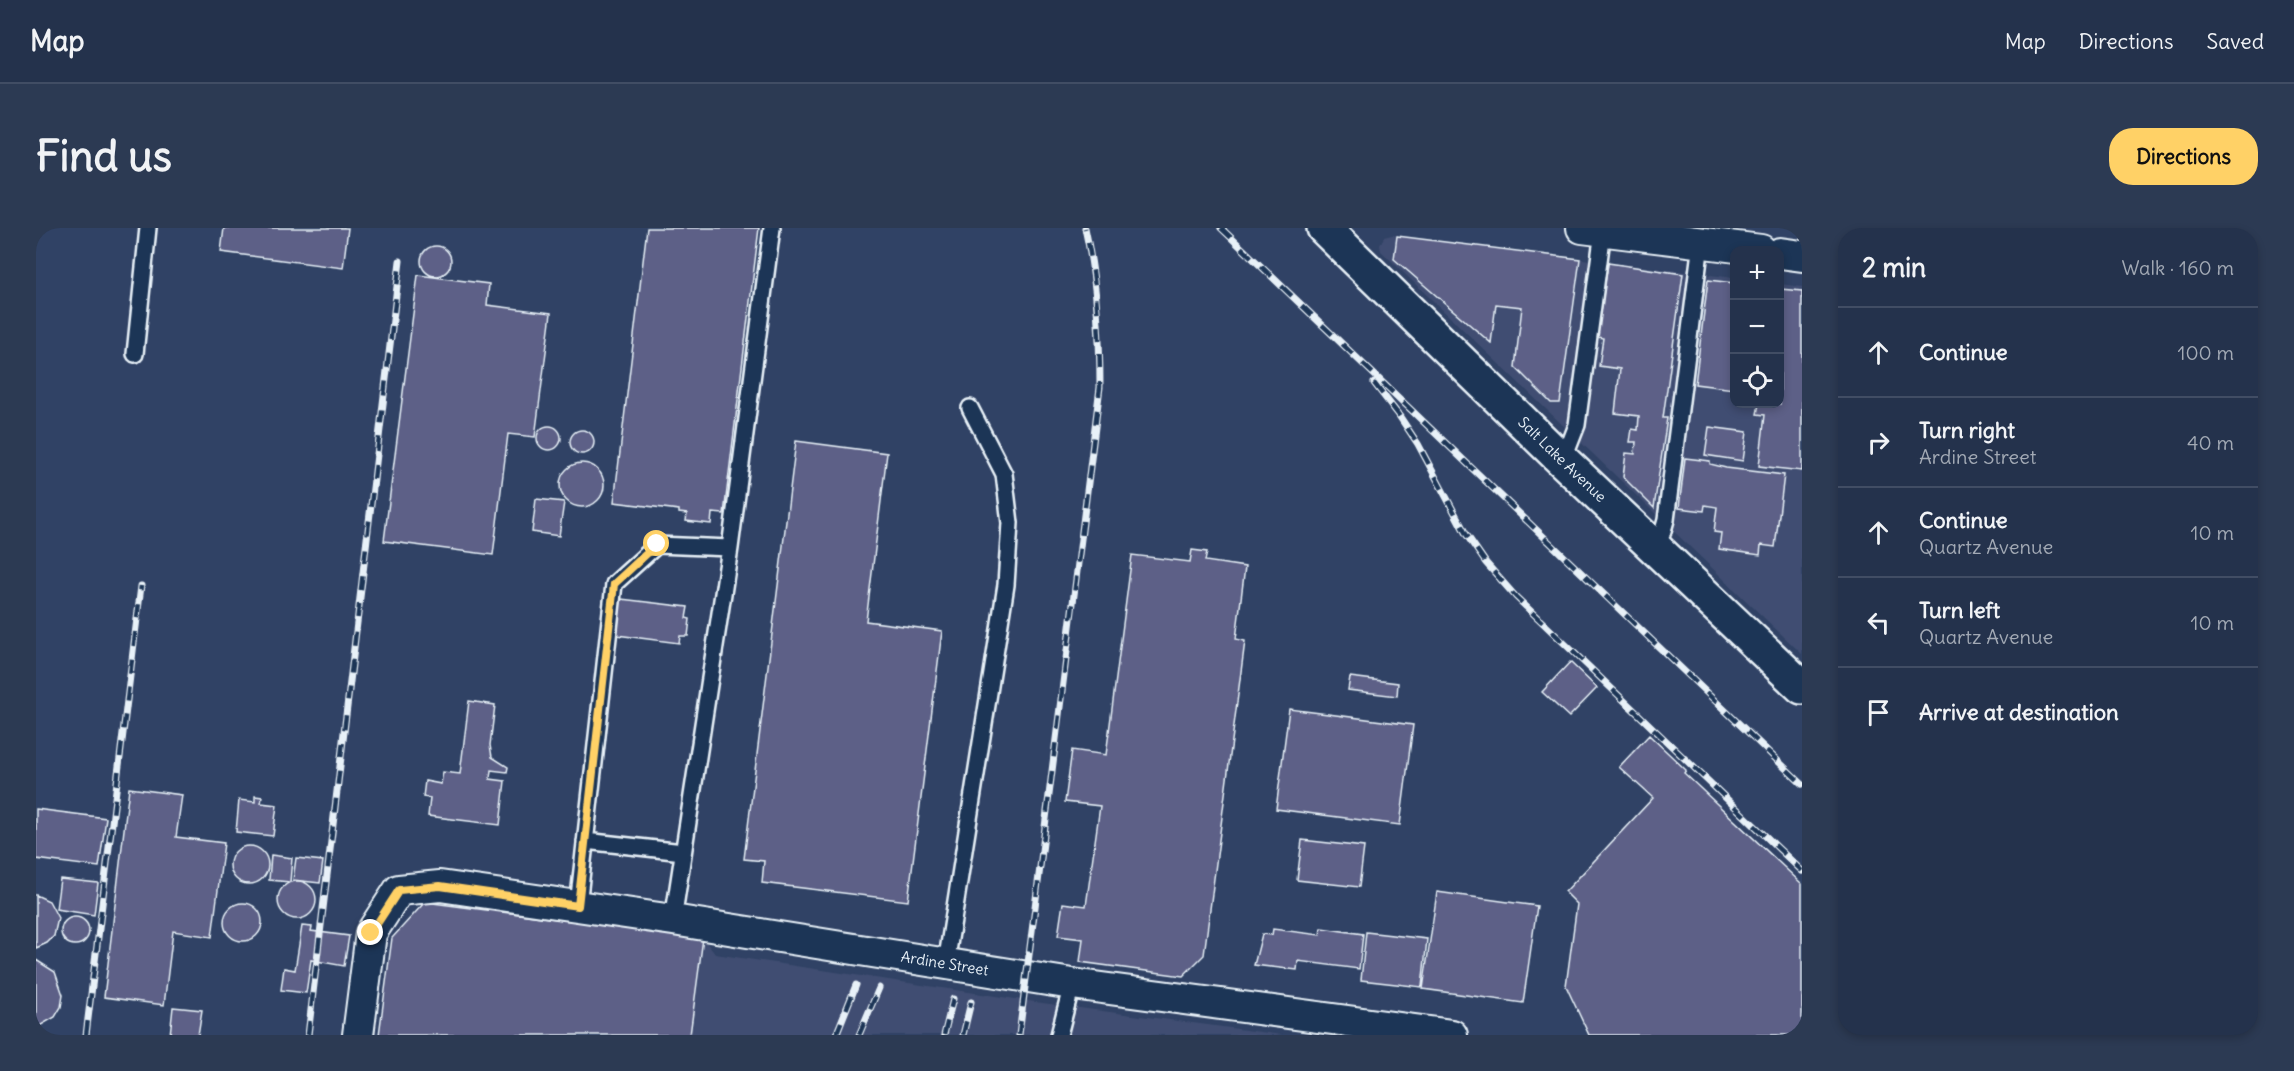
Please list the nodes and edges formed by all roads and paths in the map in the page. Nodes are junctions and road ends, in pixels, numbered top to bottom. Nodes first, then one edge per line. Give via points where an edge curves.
1 (148, 228) edge
2 (772, 228) edge
3 (1324, 228) edge
4 (1592, 229) edge
5 (1701, 243) junction
6 (1730, 246) edge
7 (1784, 254) edge
8 (1802, 256) edge
9 (135, 354) dead end
10 (970, 408) dead end
11 (1563, 461) junction
12 (730, 548) junction
13 (1659, 548) junction
14 (1802, 687) edge
15 (585, 841) junction
16 (684, 852) junction
17 (578, 906) junction
18 (673, 920) junction
19 (946, 964) junction
20 (1072, 984) junction
21 (358, 1035) edge
22 (1059, 1035) edge
23 (1452, 1035) edge

1 - 9 lane
2 - 12 lane
3 - 11 street, Salt Lake Avenue
4 - 5 street
4 - 11 lane via 1577,424
5 - 6 street
5 - 13 lane via 1666,520
7 - 8 street
10 - 19 lane via 1004,474 1010,523 1006,585
11 - 13 street, Salt Lake Avenue
12 - 15 lane via 657,544 614,584
12 - 16 lane
13 - 14 street, Salt Lake Avenue
15 - 16 lane
15 - 17 lane
16 - 18 lane
17 - 18 street, Ardine Street
17 - 21 street, Ardine Street via 440,886 399,890 371,933
18 - 19 street, Ardine Street
19 - 20 street, Ardine Street
20 - 22 lane
20 - 23 street, Ardine Street

